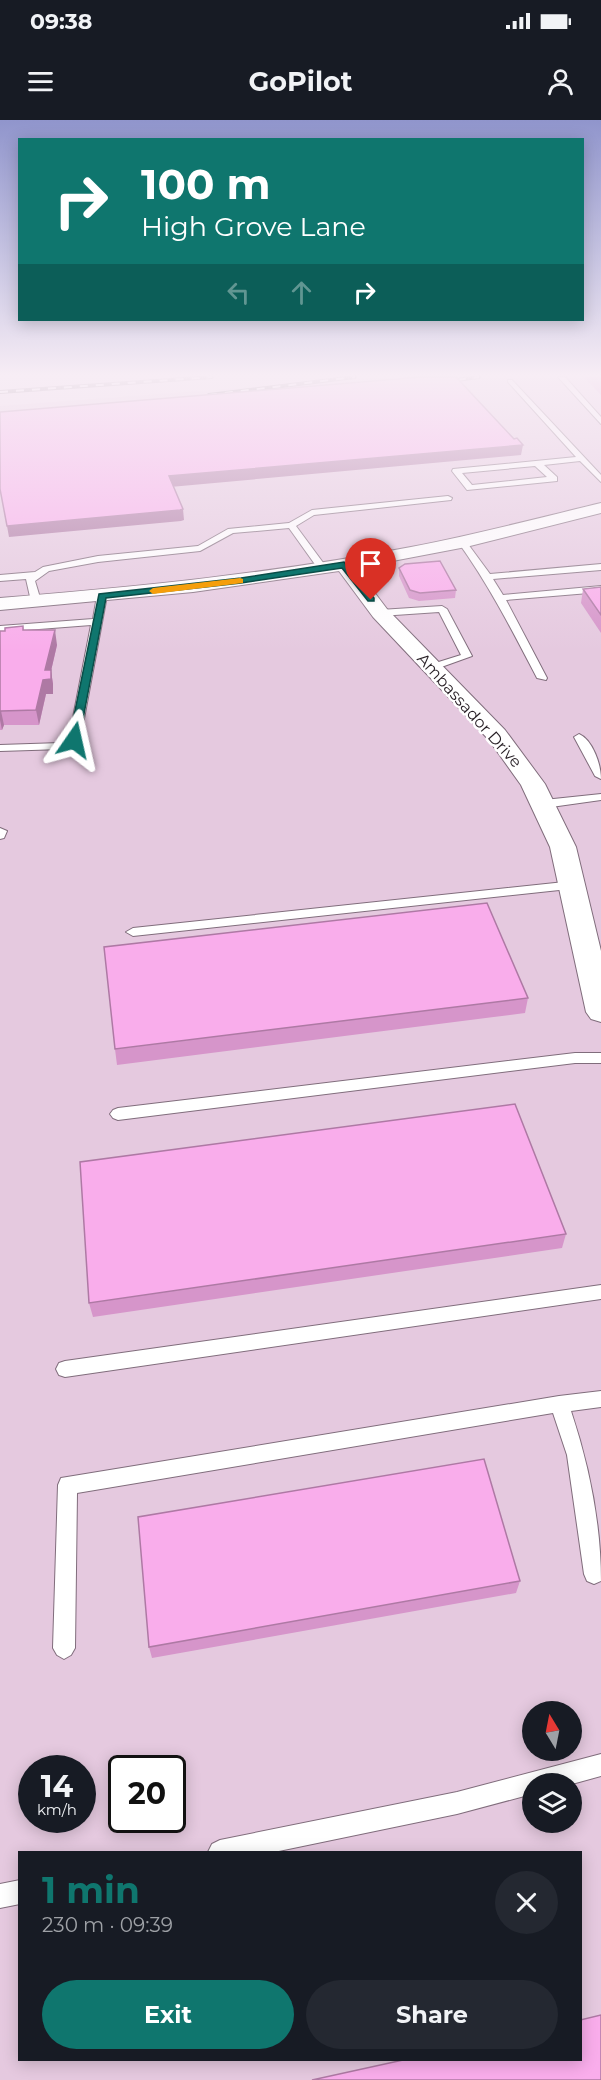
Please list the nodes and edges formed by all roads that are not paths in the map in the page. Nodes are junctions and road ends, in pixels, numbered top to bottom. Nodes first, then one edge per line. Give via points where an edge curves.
1 (482, 468) edge
2 (543, 468) edge
3 (591, 468) edge
4 (601, 480) edge
5 (448, 498) dead end
6 (601, 508) edge
7 (291, 525) junction
8 (462, 543) junction
9 (333, 567) junction
10 (601, 567) edge
11 (37, 575) junction
12 (486, 577) junction
13 (0, 578) edge
14 (601, 589) edge
15 (102, 596) junction
16 (500, 597) junction
17 (36, 601) junction
18 (0, 604) edge
19 (380, 613) junction
20 (97, 622) junction
21 (0, 630) edge
22 (433, 667) junction
23 (542, 678) dead end
24 (579, 737) dead end
25 (0, 748) edge
26 (601, 776) edge
27 (601, 797) edge
28 (544, 804) junction
29 (574, 885) junction
30 (133, 932) dead end
31 (597, 978) edge
32 (601, 1012) edge
33 (601, 1058) edge
34 (118, 1114) dead end
35 (601, 1292) edge
36 (65, 1369) dead end
37 (601, 1399) edge
38 (559, 1404) junction
39 (594, 1574) dead end
40 (64, 1648) dead end
41 (601, 1765) edge
42 (225, 1851) edge
43 (18, 1892) edge
44 (0, 1896) edge

1 - 2 lane via 456,471 470,488 554,479
3 - 4 lane
5 - 7 lane via 312,513
6 - 8 street
7 - 9 lane
7 - 11 lane via 231,531 201,548 98,559 46,569
8 - 9 street
8 - 12 lane
9 - 15 street
9 - 19 street, Ambassador Drive
10 - 12 lane
11 - 13 lane
11 - 17 lane via 30,582
12 - 16 lane
14 - 16 lane
15 - 17 street
15 - 20 lane
16 - 23 lane
17 - 18 street
19 - 22 street, Ambassador Drive
19 - 22 lane via 442,609 467,656
20 - 21 lane
20 - 25 lane via 74,740 63,746
22 - 28 street, Ambassador Drive via 511,752
24 - 26 lane
27 - 28 lane
28 - 29 street, Ambassador Drive
29 - 30 lane
29 - 31 street, Ambassador Drive
31 - 32 street, Ambassador Drive
33 - 34 lane
35 - 36 lane
37 - 38 lane
38 - 39 lane via 576,1455
38 - 40 lane via 68,1485
41 - 42 lane via 457,1803
43 - 44 lane

